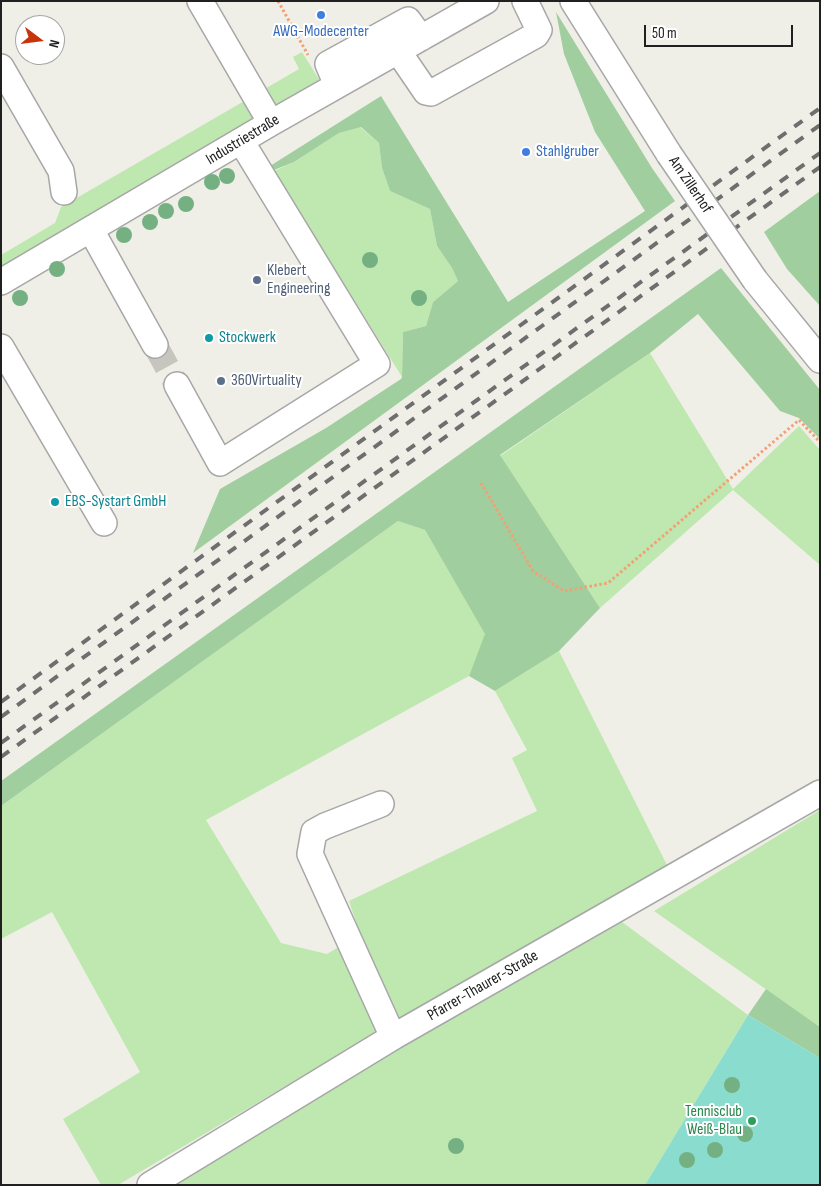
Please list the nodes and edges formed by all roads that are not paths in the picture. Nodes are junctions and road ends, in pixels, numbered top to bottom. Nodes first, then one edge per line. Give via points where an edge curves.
1 (200, 1) edge
2 (486, 1) edge
3 (525, 1) edge
4 (573, 1) edge
5 (421, 38) junction
6 (398, 52) junction
7 (1, 67) edge
8 (333, 75) junction
9 (271, 123) junction
10 (241, 141) junction
11 (64, 192) dead end
12 (91, 230) junction
13 (1, 282) edge
14 (155, 345) tunnel mouth
15 (1, 347) edge
16 (820, 360) edge
17 (177, 385) tunnel mouth
18 (104, 523) dead end
19 (820, 793) edge
20 (381, 804) dead end
21 (393, 1037) junction
22 (150, 1185) edge

1 - 9 street
2 - 5 street, Industriestraße
3 - 6 street via 539,30 536,35 431,93 426,92
4 - 16 street, Am Zillerhof, bridge via 669,154 755,280
5 - 6 street, Industriestraße
5 - 8 street via 408,20
6 - 8 street, Industriestraße
7 - 11 street via 61,172
8 - 9 street, Industriestraße
9 - 10 street, Industriestraße
10 - 12 street, Industriestraße
10 - 17 street via 377,364 220,464
12 - 13 street, Industriestraße
12 - 14 street
15 - 18 street
19 - 21 street, Pfarrer-Thaurer-Straße
20 - 21 street via 314,832 310,854
21 - 22 street, Pfarrer-Thaurer-Straße

